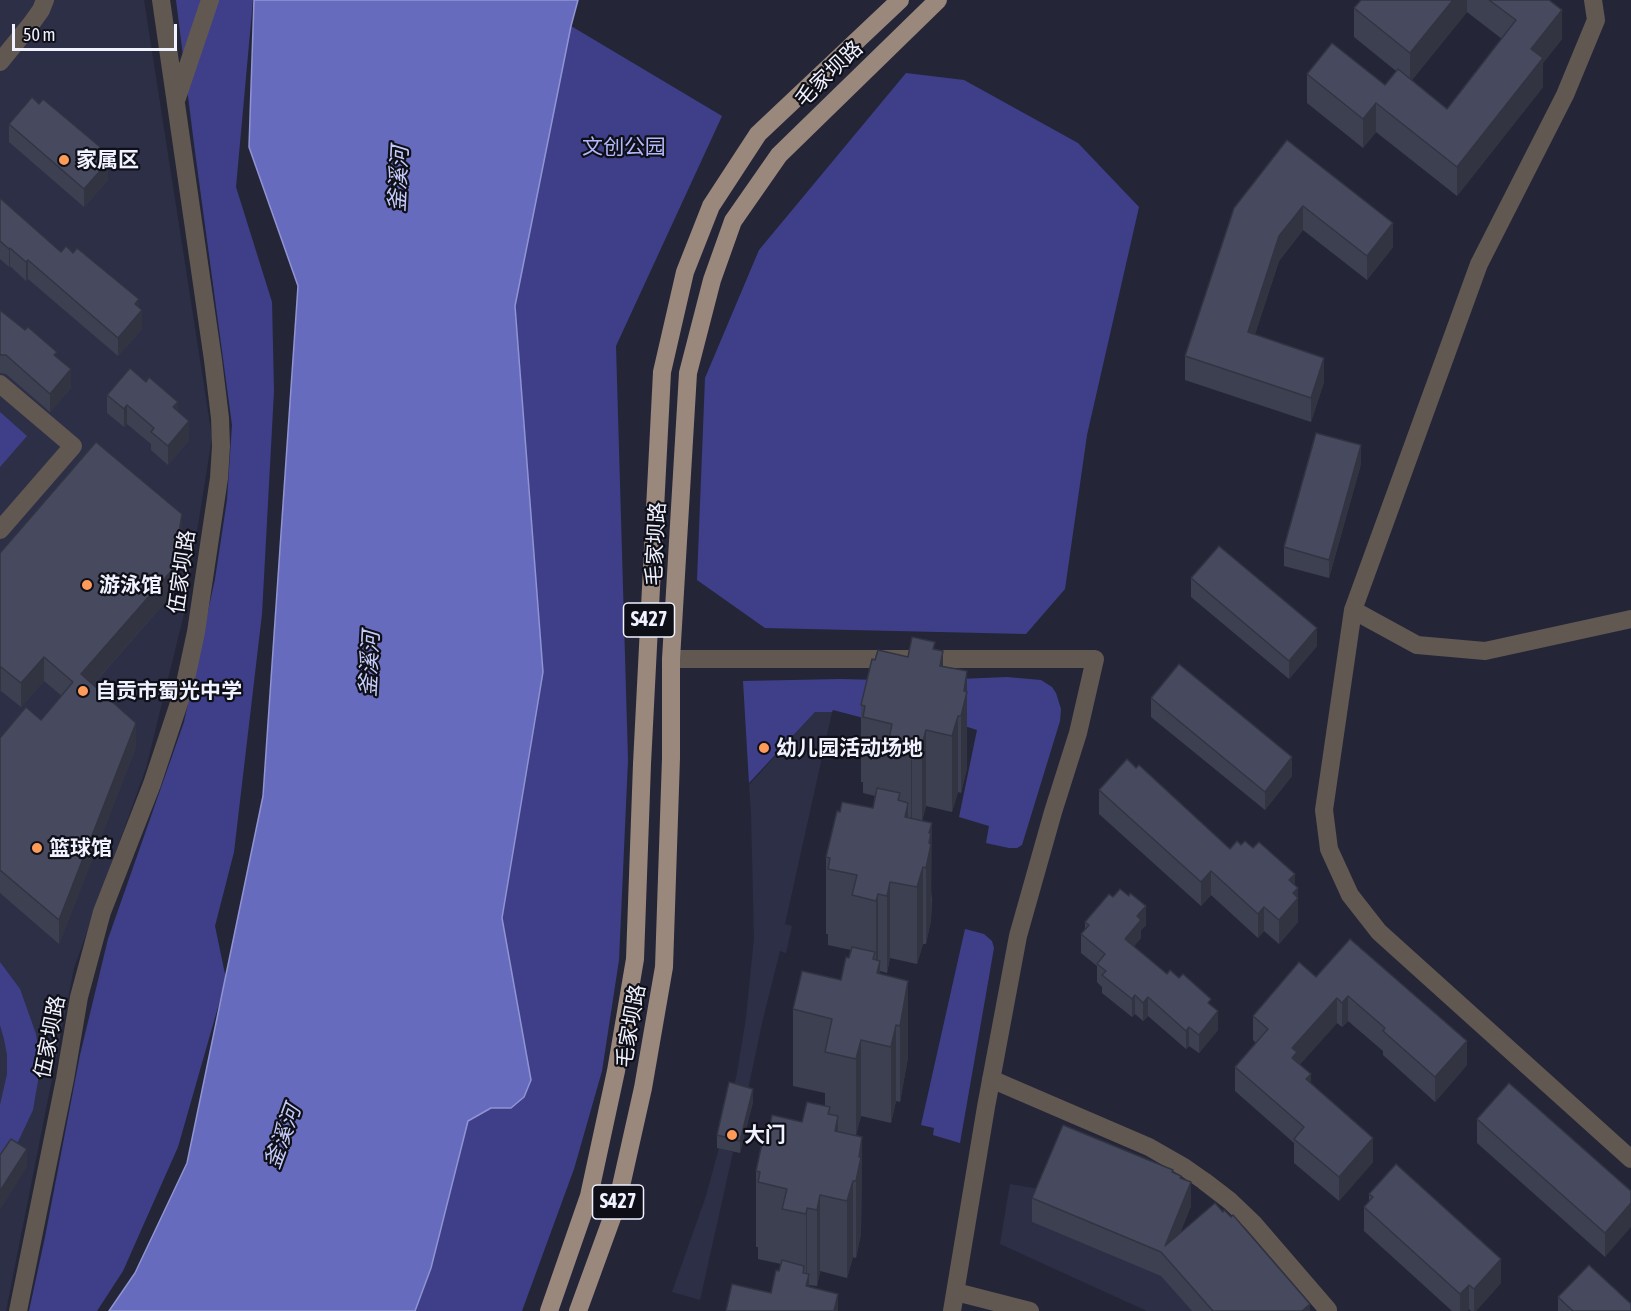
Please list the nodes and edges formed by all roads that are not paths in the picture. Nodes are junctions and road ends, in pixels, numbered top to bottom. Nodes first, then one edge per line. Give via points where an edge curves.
1 (45, 0) edge
2 (161, 0) edge
3 (210, 0) edge
4 (900, 0) edge
5 (938, 0) edge
6 (1593, 0) edge
7 (0, 62) edge
8 (177, 101) junction
9 (0, 384) edge
10 (0, 530) edge
11 (1353, 610) junction
12 (1631, 619) edge
13 (671, 659) junction
14 (991, 1079) junction
15 (1631, 1159) edge
16 (956, 1292) junction
17 (1328, 1310) edge
18 (18, 1311) edge
19 (549, 1311) edge
20 (578, 1311) edge
21 (952, 1311) edge
22 (1030, 1311) edge

1 - 7 street
2 - 8 street, 伍家坝路
3 - 8 street
4 - 19 main road, 毛家坝路 / S427 via 758,134 711,206 685,272 662,372 635,958 589,1196
5 - 13 main road, 毛家坝路 / S427 via 779,155 733,221 711,280 688,373
6 - 11 street via 1596,20 1565,95 1479,264
8 - 18 street, 伍家坝路 via 220,418 219,478 184,688 102,912 80,997
9 - 10 street via 73,446
11 - 12 street via 1417,645 1485,651
11 - 15 street via 1324,810 1329,849 1350,895 1379,932
13 - 14 street via 1095,659 1078,733 1018,936
13 - 20 main road, 毛家坝路 / S427 via 664,967 617,1204
14 - 16 street
14 - 17 street via 1149,1147 1184,1167 1253,1223
16 - 21 street
16 - 22 street

